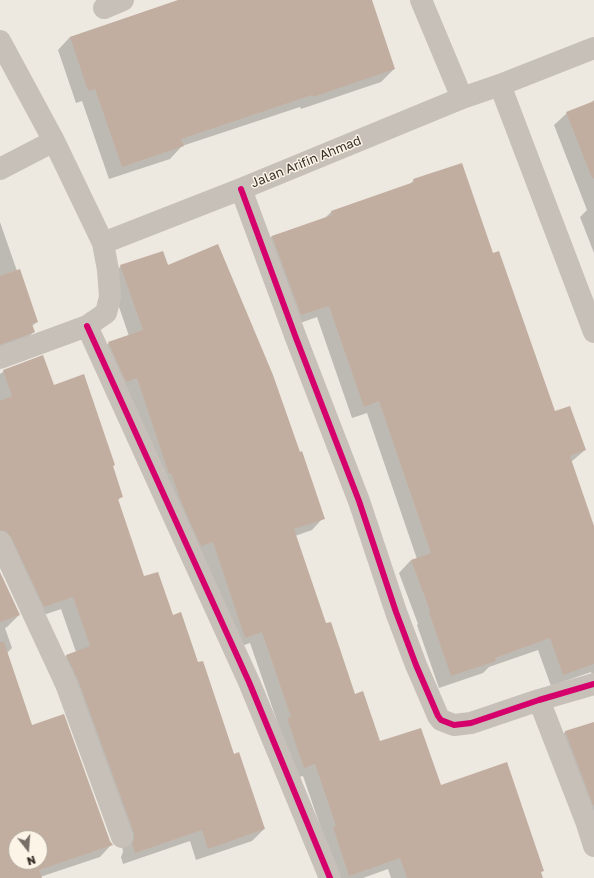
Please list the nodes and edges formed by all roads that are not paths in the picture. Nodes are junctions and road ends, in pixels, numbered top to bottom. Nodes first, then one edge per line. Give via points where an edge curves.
1 (421, 0) edge
2 (0, 41) edge
3 (594, 48) edge
4 (500, 85) junction
5 (462, 98) junction
6 (54, 141) junction
7 (0, 169) edge
8 (241, 190) junction
9 (103, 243) junction
10 (87, 326) junction
11 (594, 332) edge
12 (0, 358) edge
13 (0, 542) edge
14 (594, 684) edge
15 (539, 700) junction
16 (122, 837) dead end
17 (594, 846) edge
18 (330, 878) edge

1 - 5 street
2 - 6 street
3 - 4 street, Jalan Arifin Ahmad
4 - 5 street, Jalan Arifin Ahmad
4 - 11 street
5 - 8 street, Jalan Arifin Ahmad
6 - 7 street
6 - 9 street
8 - 9 street, Jalan Arifin Ahmad
8 - 15 street via 359,501 416,666 438,716 441,720 454,725 465,724
9 - 10 street via 110,297 106,313
10 - 12 street
10 - 18 street via 249,682
13 - 16 street via 66,684
14 - 15 street
15 - 17 street

